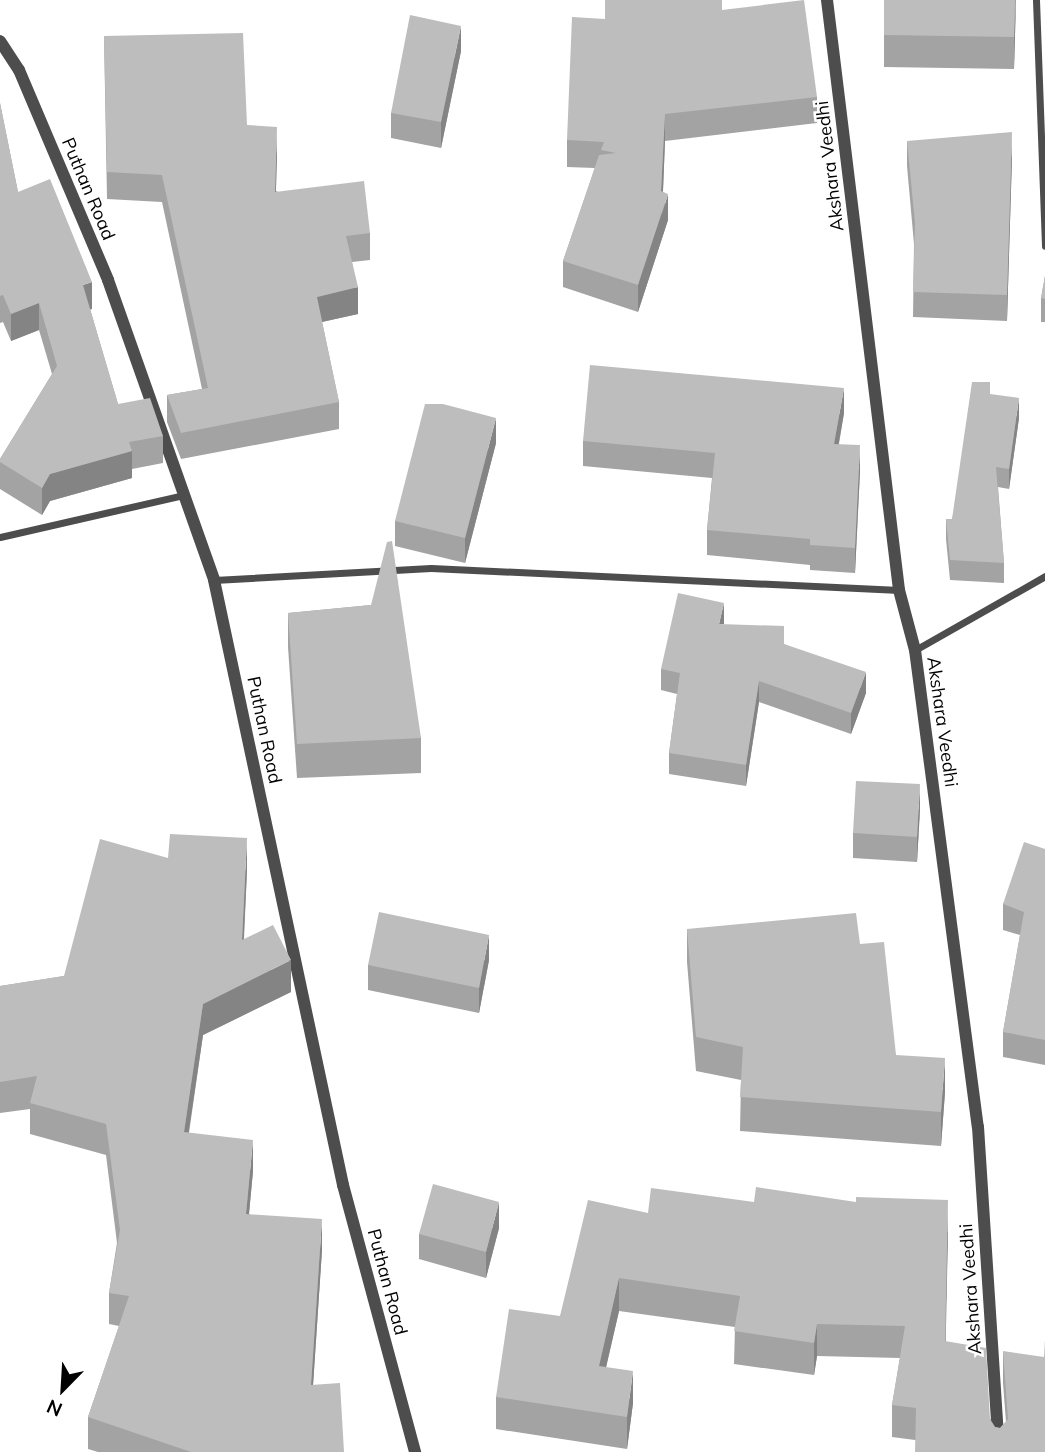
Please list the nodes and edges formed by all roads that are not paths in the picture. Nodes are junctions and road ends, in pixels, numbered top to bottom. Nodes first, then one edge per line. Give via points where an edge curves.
1 (827, 0) edge
2 (1036, 0) edge
3 (0, 41) edge
4 (1045, 246) edge
5 (184, 495) junction
6 (0, 537) edge
7 (1045, 576) edge
8 (214, 580) junction
9 (899, 590) junction
10 (915, 650) junction
11 (415, 1452) edge
12 (999, 1452) edge

1 - 9 street, Akshara Veedhi
2 - 4 street
3 - 5 street, Puthan Road via 19,70 108,280
5 - 6 street
5 - 8 street, Puthan Road
7 - 10 street
8 - 9 street via 431,568
8 - 11 street, Puthan Road via 343,1185
9 - 10 street, Akshara Veedhi
10 - 12 street, Akshara Veedhi via 978,1127

